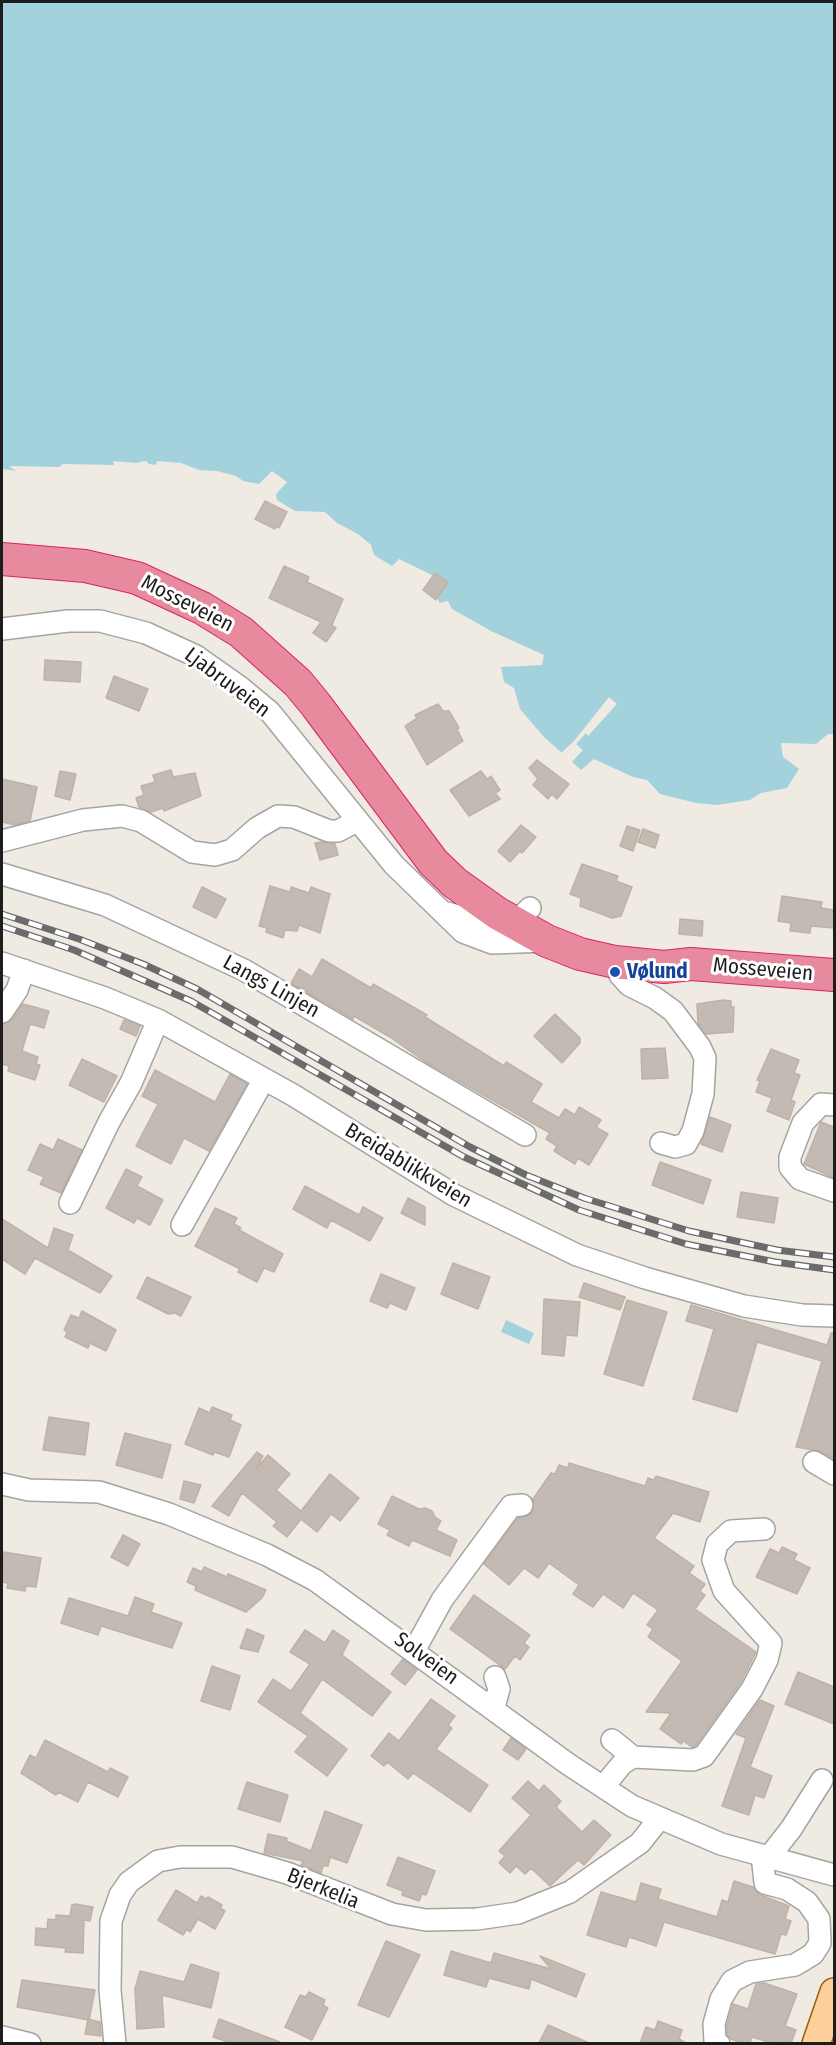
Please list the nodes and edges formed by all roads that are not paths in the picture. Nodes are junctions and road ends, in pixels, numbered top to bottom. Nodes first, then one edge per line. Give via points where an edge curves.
1 (2, 560) edge
2 (2, 628) edge
3 (357, 821) junction
4 (2, 841) edge
5 (2, 874) edge
6 (442, 911) junction
7 (520, 915) junction
8 (547, 941) junction
9 (615, 962) junction
10 (2, 963) edge
11 (691, 964) junction
12 (24, 970) junction
13 (834, 975) edge
14 (2, 1012) edge
15 (158, 1020) junction
16 (264, 1078) junction
17 (834, 1105) edge
18 (525, 1135) dead end
19 (661, 1143) dead end
20 (834, 1191) edge
21 (70, 1203) dead end
22 (182, 1225) dead end
23 (834, 1316) edge
24 (814, 1462) dead end
25 (834, 1474) edge
26 (2, 1484) edge
27 (522, 1505) dead end
28 (764, 1529) dead end
29 (414, 1651) junction
30 (495, 1677) dead end
31 (494, 1707) junction
32 (612, 1740) dead end
33 (633, 1757) junction
34 (822, 1780) dead end
35 (603, 1787) junction
36 (659, 1819) junction
37 (766, 1856) junction
38 (834, 1875) edge
39 (834, 1992) edge
40 (2, 2037) edge
41 (30, 2043) edge
42 (115, 2043) edge
43 (719, 2043) edge
44 (816, 2043) edge

1 - 7 highway, Mosseveien via 75,565 137,578 228,623 298,683 399,812 480,877
2 - 3 street, Ljabruveien via 100,621 130,627 188,652 270,712
3 - 4 street via 338,831 328,831 278,816 256,828 232,850 214,855 192,852 141,821 123,816 83,820
3 - 6 street, Ljabruveien
5 - 18 street, Langs Linjen via 105,905 244,970
6 - 7 street, Ljabruveien via 484,923
6 - 8 street, Ljabruveien via 464,932 480,940 507,944
7 - 8 highway, Mosseveien
7 - 11 highway, Mosseveien via 665,953
8 - 9 highway, Mosseveien
9 - 11 highway, Mosseveien via 664,967
9 - 19 street via 629,985 673,1011 705,1058 704,1094 693,1131 686,1144 675,1147
10 - 12 street, Breidablikkveien
11 - 13 highway, Mosseveien
12 - 14 street via 17,990
12 - 15 street, Breidablikkveien
15 - 16 street, Breidablikkveien
15 - 21 street
16 - 22 street
16 - 23 street, Breidablikkveien via 454,1195 577,1255 714,1298 774,1311
17 - 20 street via 821,1104 813,1110 803,1123 790,1157 790,1167 800,1179
24 - 25 street
26 - 29 street, Solveien via 29,1490 99,1492 208,1529 315,1580
27 - 29 street via 511,1506 442,1600 430,1632
28 - 33 street via 731,1531 717,1544 713,1560 724,1591 771,1642 767,1660 752,1689 704,1756 693,1760
29 - 31 street, Solveien
30 - 31 street via 499,1689
31 - 35 street, Solveien
32 - 33 street
33 - 35 street
34 - 37 street via 791,1829
35 - 36 street, Solveien
36 - 37 street, Solveien via 721,1844
36 - 42 street, Bjerkelia via 640,1842 570,1892 524,1911 477,1919 426,1920 392,1914 287,1873 232,1857 158,1861 129,1882 111,1921 110,1990
37 - 38 street, Solveien
37 - 43 street via 765,1882 797,1895 814,1909 821,1928 820,1943 813,1954 795,1965 750,1972 732,1981 721,1999 714,2024 715,2041
39 - 44 main road
40 - 41 street

